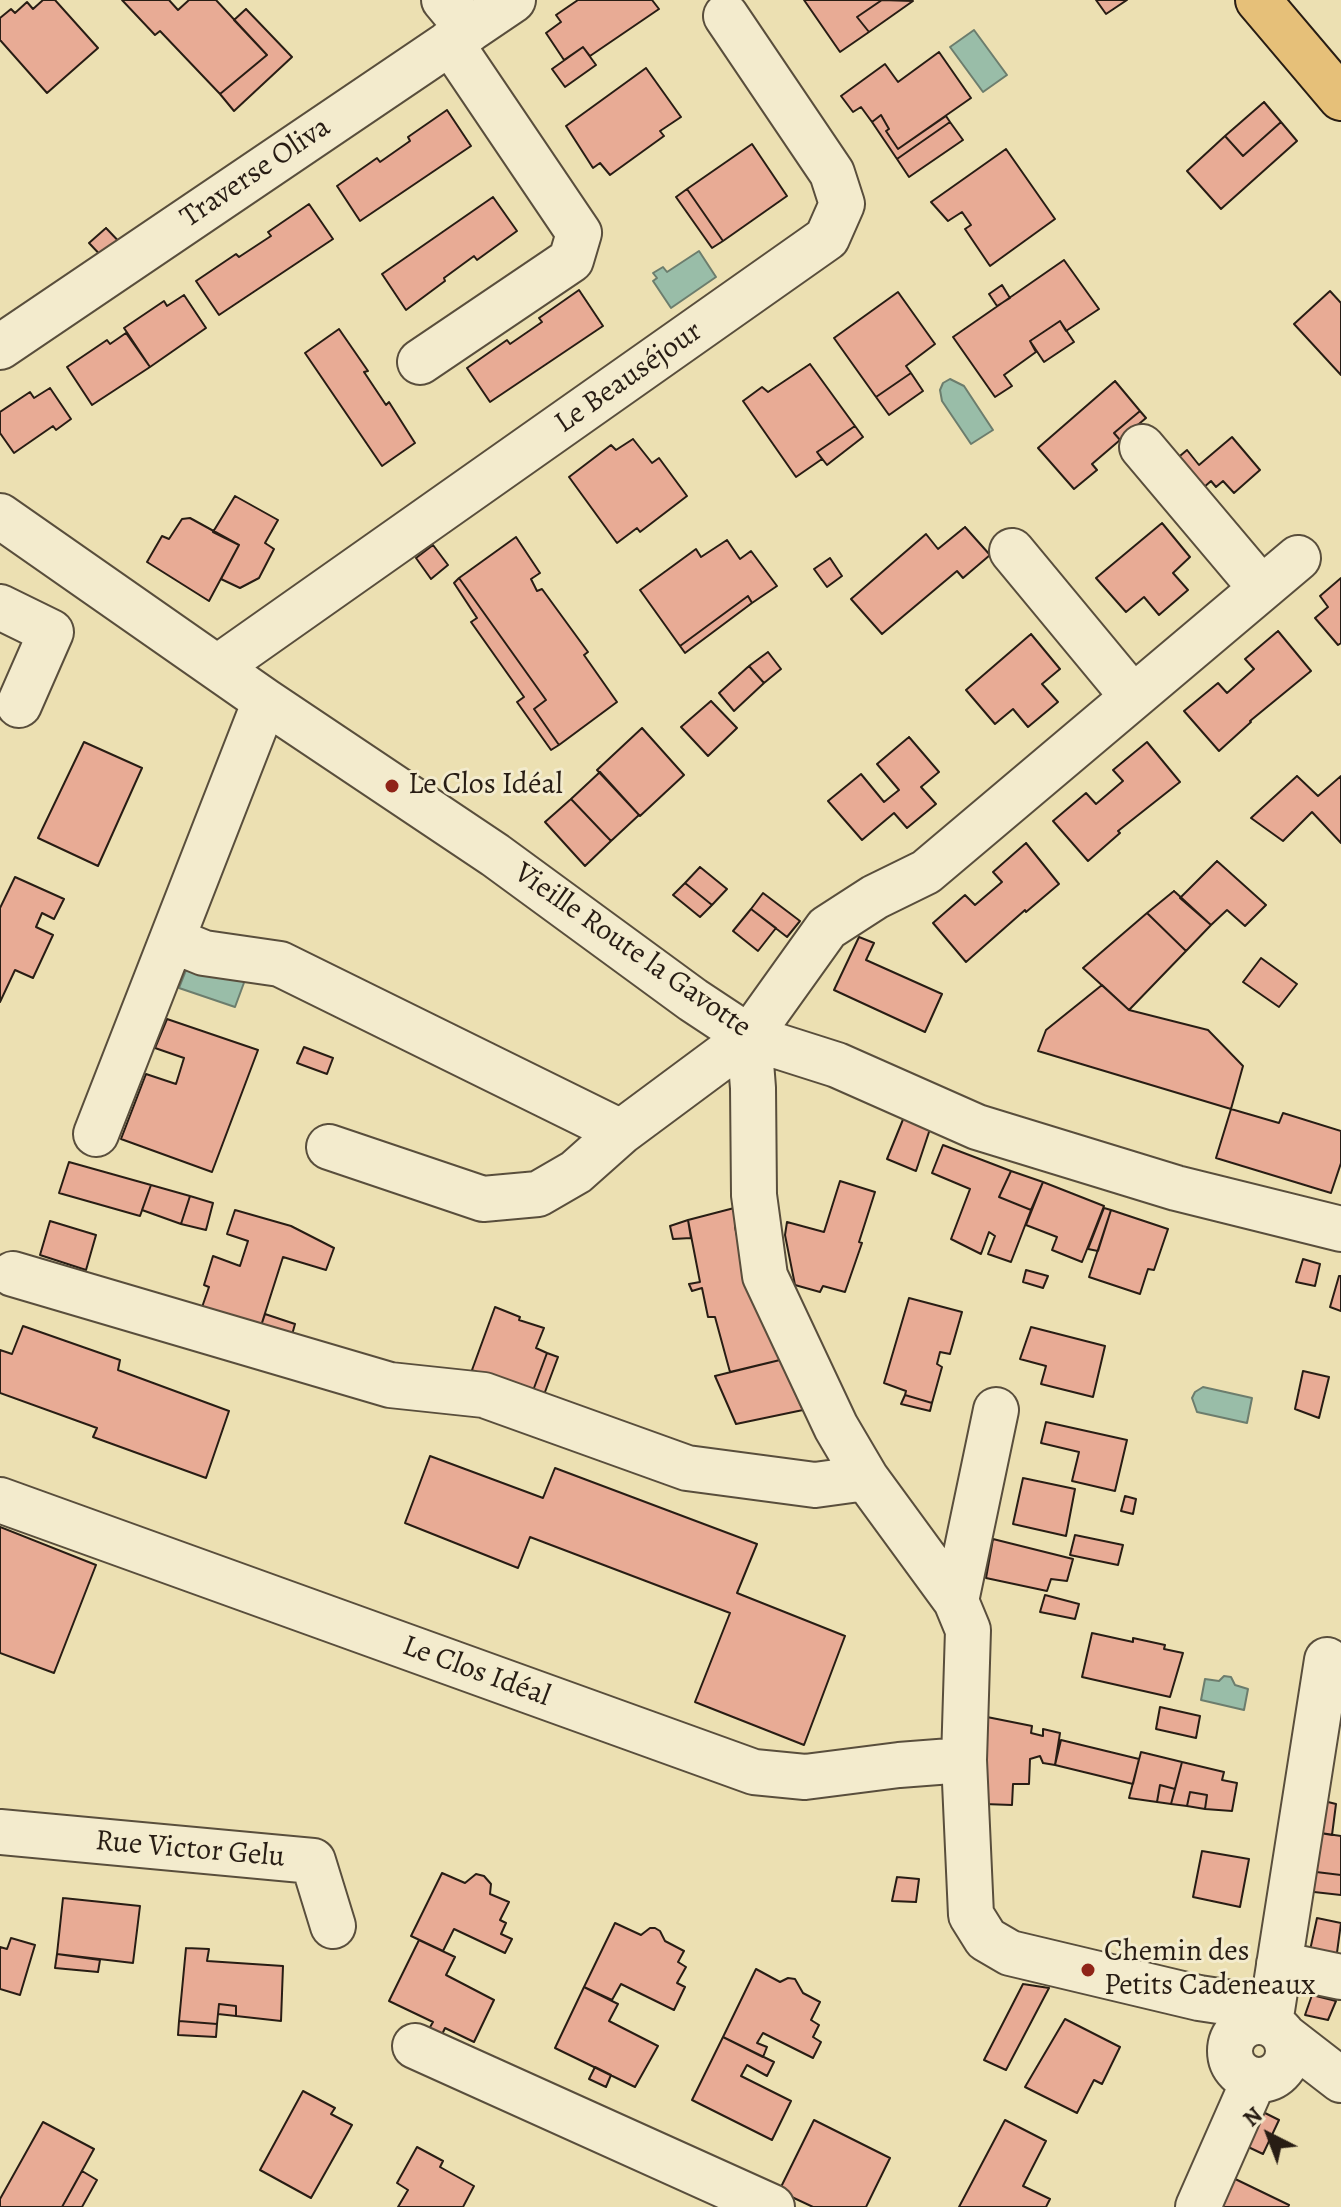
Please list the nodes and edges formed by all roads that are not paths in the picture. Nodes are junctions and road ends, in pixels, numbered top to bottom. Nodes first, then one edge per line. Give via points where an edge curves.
1 (513, 0) edge
2 (1258, 0) edge
3 (726, 16) dead end
4 (454, 24) edge
5 (1341, 98) edge
6 (0, 347) edge
7 (420, 362) dead end
8 (1142, 447) dead end
9 (0, 516) edge
10 (1012, 551) dead end
11 (1298, 558) dead end
12 (1261, 588) junction
13 (0, 607) edge
14 (218, 667) junction
15 (1133, 697) junction
16 (265, 701) junction
17 (19, 705) dead end
18 (172, 940) junction
19 (749, 1037) junction
20 (621, 1132) junction
21 (96, 1134) dead end
22 (329, 1147) dead end
23 (1341, 1229) edge
24 (13, 1274) dead end
25 (996, 1410) dead end
26 (866, 1478) junction
27 (0, 1500) edge
28 (956, 1601) junction
29 (1327, 1660) dead end
30 (964, 1760) junction
31 (0, 1832) edge
32 (333, 1926) dead end
33 (1279, 1964) junction
34 (1341, 1977) edge
35 (1262, 2045) junction
36 (415, 2046) dead end
37 (1339, 2079) edge
38 (772, 2207) edge
39 (1198, 2207) edge

1 - 4 street, Traverse Oliva
2 - 5 main road
3 - 14 street, Le Beauséjour via 832,173 842,204 827,238
4 - 6 street, Traverse Oliva
4 - 7 street via 579,233 571,260
8 - 12 street
9 - 14 street, Vieille Route la Gavotte
10 - 15 street
11 - 12 street
12 - 15 street
13 - 17 street via 51,632
14 - 16 street, Vieille Route la Gavotte
15 - 19 street via 926,872 827,928
16 - 18 street
16 - 19 street, Vieille Route la Gavotte via 495,855
18 - 20 street via 204,953 280,964
18 - 21 street
19 - 20 street
19 - 23 street, Vieille Route la Gavotte via 837,1065 977,1127 1176,1188
19 - 26 street via 754,1195 765,1276 836,1427
20 - 22 street via 576,1172 538,1194 483,1199
24 - 26 street via 390,1385 484,1395 687,1468 815,1485
25 - 28 street
26 - 28 street
27 - 30 street, Le Clos Idéal via 754,1772 805,1777
28 - 30 street via 968,1630
29 - 33 street
30 - 35 street via 971,1915 986,1939 1010,1953 1199,1998
31 - 32 street, Rue Victor Gelu via 313,1861
33 - 34 street
33 - 35 street
35 - 37 street
35 - 39 street
36 - 38 street

